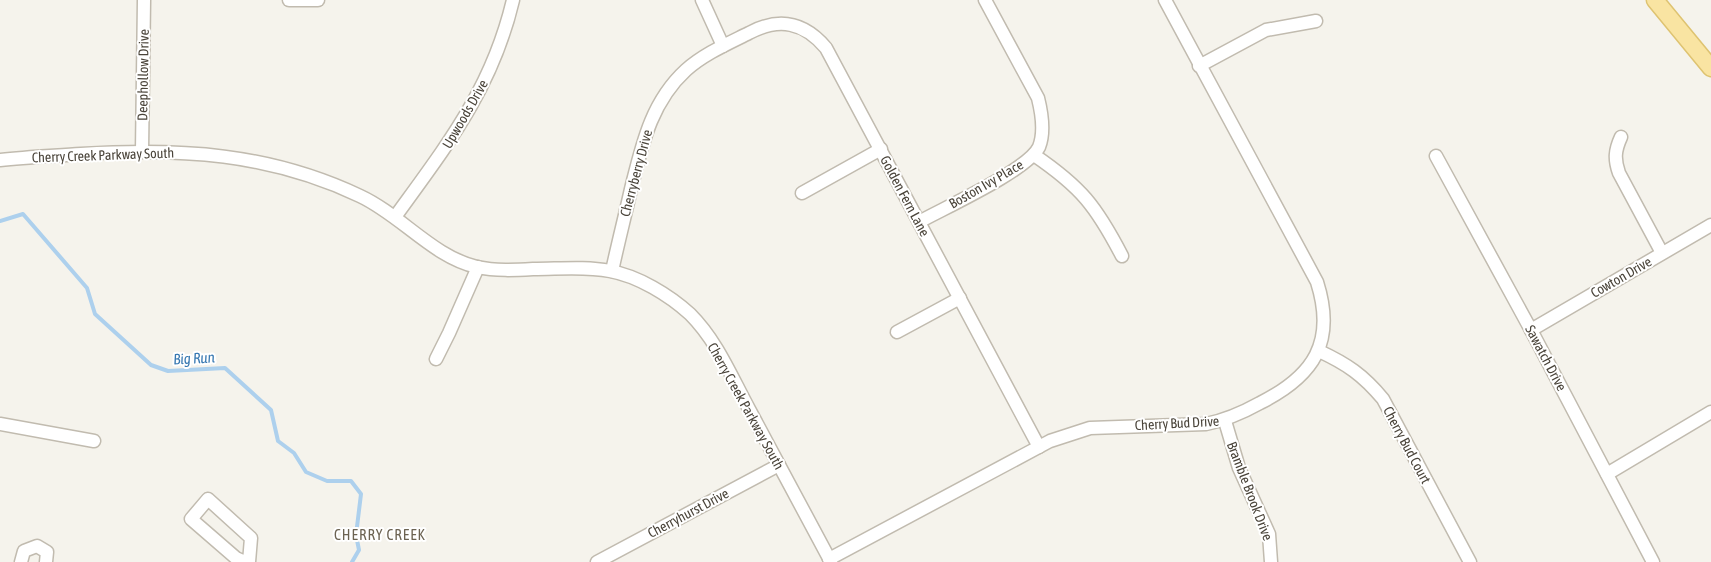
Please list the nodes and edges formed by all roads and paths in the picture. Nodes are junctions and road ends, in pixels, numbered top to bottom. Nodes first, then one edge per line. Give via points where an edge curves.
1 (144, 0) edge
2 (289, 0) edge
3 (318, 0) edge
4 (513, 0) edge
5 (702, 0) edge
6 (985, 0) edge
7 (1164, 0) edge
8 (1655, 0) edge
9 (1316, 20) dead end
10 (723, 46) junction
11 (1200, 66) junction
12 (1711, 68) edge
13 (1621, 137) dead end
14 (881, 149) junction
15 (142, 151) junction
16 (1034, 155) junction
17 (1436, 156) dead end
18 (0, 160) edge
19 (802, 193) dead end
20 (395, 217) junction
21 (919, 222) junction
22 (1711, 225) edge
23 (1662, 253) junction
24 (1122, 256) dead end
25 (478, 267) junction
26 (612, 271) junction
27 (960, 298) junction
28 (1531, 330) junction
29 (897, 332) dead end
30 (1319, 351) junction
31 (436, 360) dead end
32 (1711, 412) edge
33 (1225, 421) junction
34 (0, 424) edge
35 (94, 441) dead end
36 (1039, 447) junction
37 (779, 465) junction
38 (1607, 474) junction
39 (830, 560) edge
40 (21, 562) edge
41 (46, 562) edge
42 (247, 562) edge
43 (596, 562) edge
44 (1271, 562) edge
45 (1470, 562) edge
46 (1653, 562) edge

1 - 15 street, Deephollow Drive
2 - 3 street
4 - 20 street, Upwoods Drive via 483,87 460,128
5 - 10 street
6 - 16 street, Boston Ivy Place via 1038,98 1042,132
7 - 11 street, Cherry Bud Drive
8 - 12 main road
9 - 11 street via 1266,30
10 - 14 street, Golden Fern Lane via 765,26 798,25 814,34 826,48
10 - 26 street, Cherryberry Drive via 687,69 659,102 643,141
11 - 30 street, Cherry Bud Drive via 1317,282 1324,316 1324,335
13 - 23 street via 1615,161
14 - 19 street
14 - 21 street, Golden Fern Lane
15 - 18 street, Cherry Creek Parkway South
15 - 20 street, Cherry Creek Parkway South via 232,156 291,169 346,190
16 - 21 street, Boston Ivy Place via 1010,172
16 - 24 street via 1075,186 1092,204
17 - 28 street, Sawatch Drive
20 - 25 street, Cherry Creek Parkway South via 438,249
21 - 27 street, Golden Fern Lane
22 - 23 street, Cowton Drive
23 - 28 street, Cowton Drive
25 - 26 street, Cherry Creek Parkway South
25 - 31 street
26 - 37 street, Cherry Creek Parkway South via 668,297 691,315 719,351
27 - 29 street
27 - 36 street, Golden Fern Lane
28 - 38 street, Sawatch Drive
30 - 33 street, Cherry Bud Drive via 1291,386
30 - 45 street, Cherry Bud Court via 1345,363 1366,379 1383,400
32 - 38 street
33 - 36 street, Cherry Bud Drive via 1090,428
33 - 44 street, Bramble Brook Drive via 1238,468 1269,534
34 - 35 street
36 - 39 street, Cherry Bud Drive
37 - 39 street, Cherry Creek Parkway South
37 - 43 street, Cherryhurst Drive
38 - 46 street, Sawatch Drive
40 - 41 street via 24,551 37,546 47,552
42 - 42 street via 251,538 208,499 191,519 236,558

